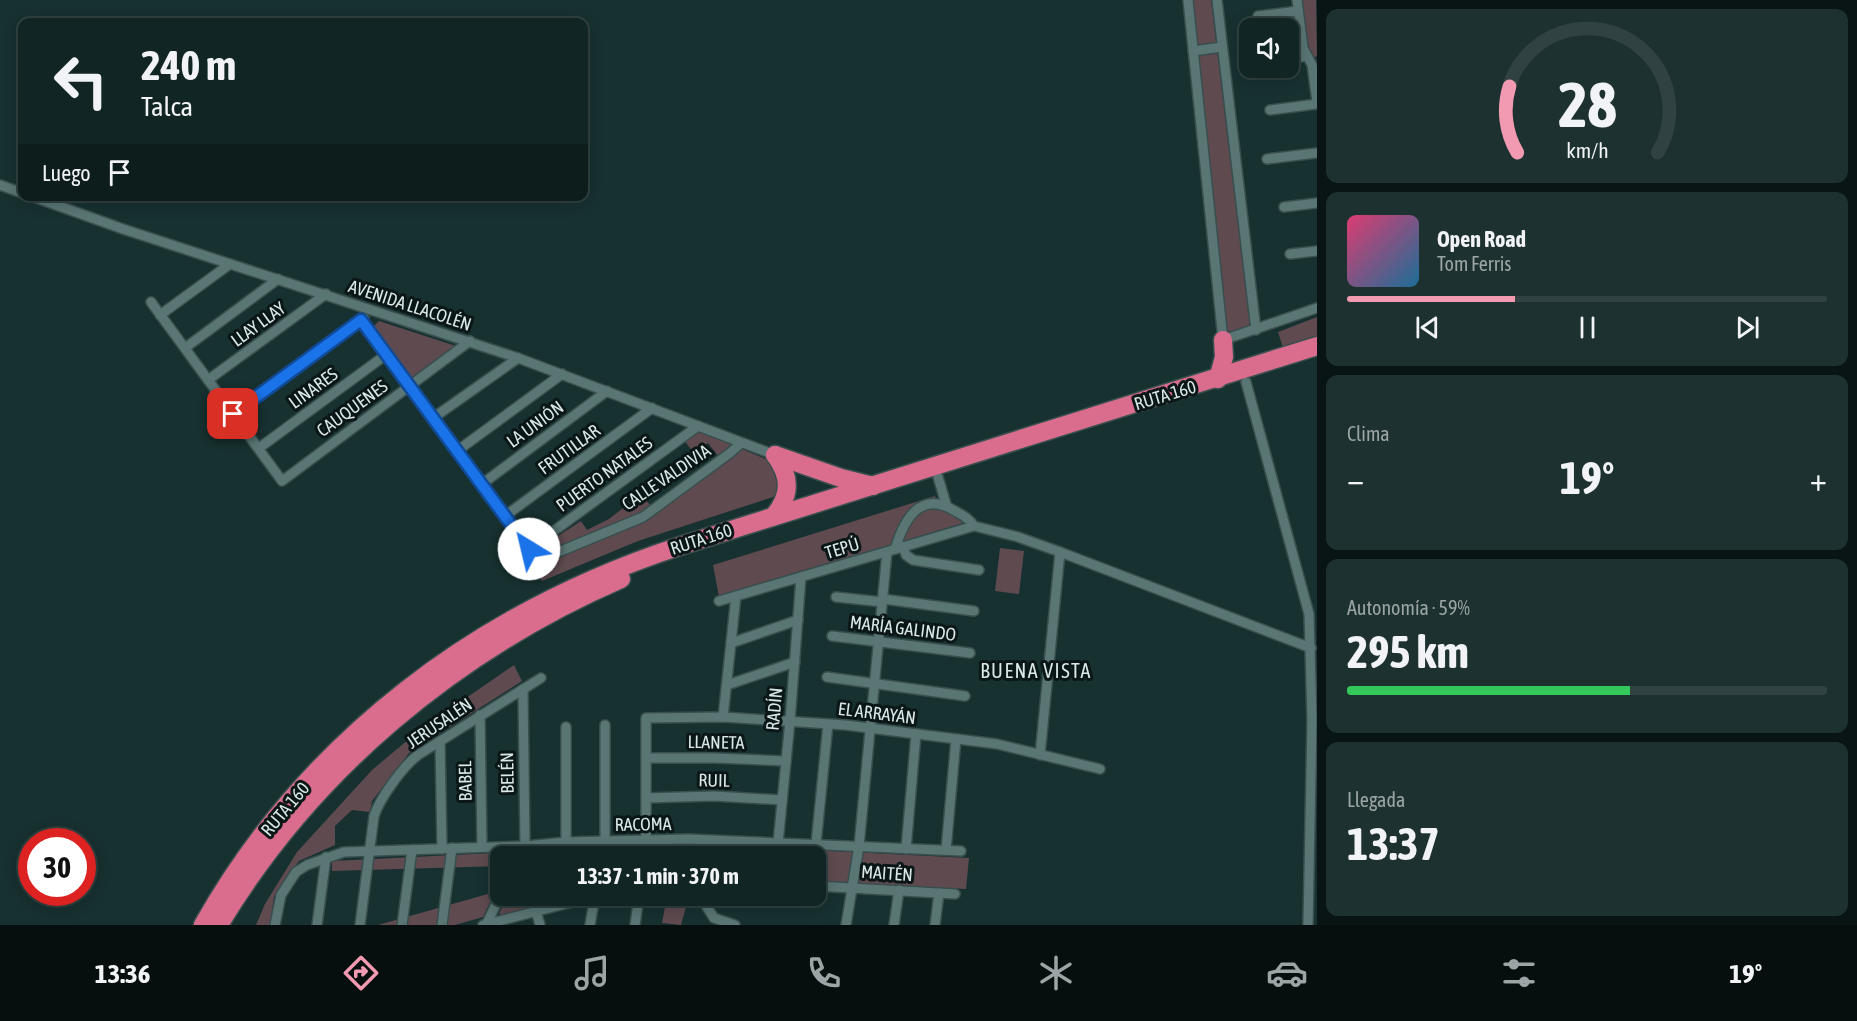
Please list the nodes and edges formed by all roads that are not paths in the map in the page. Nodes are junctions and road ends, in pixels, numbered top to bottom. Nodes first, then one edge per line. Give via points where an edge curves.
1 (1188, 0) edge
2 (1217, 0) edge
3 (1297, 0) edge
4 (1298, 11) junction
5 (1258, 16) dead end
6 (1222, 47) junction
7 (1193, 51) junction
8 (1312, 60) edge
9 (1317, 103) edge
10 (1270, 110) dead end
11 (1317, 153) edge
12 (1267, 159) dead end
13 (0, 185) edge
14 (18, 192) edge
15 (45, 201) edge
16 (1317, 203) edge
17 (1284, 207) dead end
18 (1317, 251) edge
19 (1290, 254) dead end
20 (230, 264) junction
21 (278, 279) junction
22 (326, 294) junction
23 (151, 302) dead end
24 (1317, 308) edge
25 (371, 309) junction
26 (160, 315) junction
27 (361, 320) junction
28 (1256, 330) junction
29 (1223, 340) junction
30 (470, 341) junction
31 (1317, 346) edge
32 (184, 348) junction
33 (387, 354) junction
34 (518, 358) junction
35 (1317, 358) edge
36 (562, 374) junction
37 (1218, 379) junction
38 (208, 380) junction
39 (1246, 382) junction
40 (410, 386) junction
41 (608, 391) junction
42 (652, 408) junction
43 (233, 414) junction
44 (434, 418) junction
45 (698, 426) junction
46 (741, 442) junction
47 (258, 448) junction
48 (457, 451) junction
49 (775, 455) junction
50 (938, 477) junction
51 (482, 484) junction
52 (874, 486) junction
53 (946, 504) junction
54 (505, 516) junction
55 (774, 516) junction
56 (974, 526) junction
57 (529, 549) junction
58 (895, 549) junction
59 (1060, 552) junction
60 (979, 570) dead end
61 (801, 577) junction
62 (736, 596) junction
63 (836, 597) dead end
64 (883, 601) junction
65 (719, 602) dead end
66 (974, 611) dead end
67 (798, 620) junction
68 (832, 636) dead end
69 (879, 642) junction
70 (731, 643) junction
71 (1311, 648) junction
72 (970, 653) dead end
73 (795, 662) junction
74 (827, 677) dead end
75 (541, 678) dead end
76 (875, 684) junction
77 (727, 685) junction
78 (523, 688) junction
79 (965, 696) dead end
80 (480, 715) junction
81 (723, 717) junction
82 (790, 721) junction
83 (828, 723) junction
84 (605, 725) dead end
85 (566, 727) dead end
86 (870, 729) junction
87 (916, 734) junction
88 (956, 739) junction
89 (440, 741) junction
90 (1040, 754) junction
91 (646, 758) junction
92 (786, 761) junction
93 (1100, 769) dead end
94 (646, 798) junction
95 (782, 800) junction
96 (283, 835) junction
97 (646, 840) junction
98 (605, 841) junction
99 (566, 842) junction
100 (778, 843) junction
101 (816, 844) junction
102 (525, 846) joint
103 (645, 846) edge
104 (859, 846) junction
105 (482, 847) junction
106 (490, 847) edge
107 (447, 849) junction
108 (906, 849) junction
109 (412, 850) junction
110 (946, 850) junction
111 (370, 851) junction
112 (961, 851) dead end
113 (326, 857) junction
114 (826, 886) edge
115 (852, 887) junction
116 (899, 890) junction
117 (939, 893) junction
118 (955, 894) dead end
119 (495, 906) edge
120 (556, 906) edge
121 (593, 906) edge
122 (638, 906) edge
123 (706, 906) edge
124 (536, 911) junction
125 (208, 924) edge
126 (233, 925) edge
127 (275, 925) edge
128 (317, 925) edge
129 (360, 925) edge
130 (402, 925) edge
131 (442, 925) edge
132 (485, 925) edge
133 (540, 925) edge
134 (590, 925) edge
135 (635, 925) edge
136 (735, 925) edge
137 (846, 925) edge
138 (894, 925) edge
139 (935, 925) edge
140 (1308, 925) edge

1 - 7 street
2 - 6 street
3 - 4 street
4 - 5 street
4 - 8 street via 1303,48
6 - 7 street
6 - 28 street
7 - 29 street
8 - 9 street
9 - 10 street
11 - 12 street
13 - 14 street
15 - 20 street, AVENIDA LLACOLÉN
16 - 17 street
18 - 19 street
20 - 21 street, AVENIDA LLACOLÉN
20 - 26 street
21 - 22 street, AVENIDA LLACOLÉN
21 - 32 street
22 - 25 street, AVENIDA LLACOLÉN
22 - 38 street, LLAY LLAY
23 - 26 street
24 - 28 street
25 - 27 street
25 - 30 street, AVENIDA LLACOLÉN
26 - 32 street
27 - 33 street
27 - 43 street
28 - 29 street
29 - 37 highway via 1224,357
30 - 34 street, AVENIDA LLACOLÉN
30 - 40 street, CAUQUENES
31 - 37 highway, RUTA 160
32 - 38 street
33 - 40 street
33 - 47 street, LINARES
34 - 36 street, AVENIDA LLACOLÉN
34 - 44 street
35 - 39 highway, RUTA 160
36 - 41 street, AVENIDA LLACOLÉN
36 - 48 street
37 - 52 highway, RUTA 160
38 - 43 street
39 - 50 highway, RUTA 160
39 - 71 street via 1306,598
40 - 44 street
40 - 47 street, CAUQUENES via 282,481
41 - 42 street, AVENIDA LLACOLÉN
41 - 51 street, LA UNIÓN
42 - 45 street, AVENIDA LLACOLÉN
42 - 54 street, FRUTILLAR
43 - 47 street
44 - 48 street
45 - 46 street, AVENIDA LLACOLÉN
45 - 57 street, PUERTO NATALES
46 - 49 street, AVENIDA LLACOLÉN
46 - 57 street, CALLE VALDIVIA via 643,517 538,560
48 - 51 street
49 - 52 highway
49 - 55 highway via 788,485 785,499
50 - 53 street
50 - 96 highway, RUTA 160 via 675,559 611,583 549,614 465,665 404,711 347,762
51 - 54 street
52 - 55 highway, RUTA 160
53 - 56 street
53 - 58 street via 914,511 902,528
54 - 57 street
55 - 125 highway, RUTA 160 via 594,577 523,612 450,657 380,712 322,766 265,832 234,876
56 - 58 street, TEPÚ
56 - 59 street
58 - 60 street via 913,560
58 - 61 street, TEPÚ
58 - 64 street
59 - 71 street
59 - 90 street
61 - 62 street, TEPÚ
61 - 67 street, RADÍN
62 - 65 street, TEPÚ
62 - 70 street
63 - 64 street
64 - 66 street
64 - 69 street
67 - 70 street
67 - 73 street, RADÍN
68 - 69 street, MARÍA GALINDO
69 - 72 street, MARÍA GALINDO
69 - 76 street
70 - 77 street
71 - 140 street
73 - 77 street
73 - 82 street, RADÍN
74 - 76 street
75 - 78 street, JERUSALÉN
76 - 79 street
76 - 86 street
77 - 81 street
78 - 80 street, JERUSALÉN
78 - 102 street, BELÉN
80 - 89 street, JERUSALÉN
80 - 105 street, BABEL
81 - 82 street, EL ARRAYÁN
81 - 91 street, EL ARRAYÁN via 646,718
82 - 83 street, EL ARRAYÁN
82 - 92 street, RADÍN
83 - 86 street, EL ARRAYÁN
83 - 101 street
84 - 98 street
85 - 99 street
86 - 87 street, EL ARRAYÁN
86 - 104 street
87 - 88 street, EL ARRAYÁN
87 - 108 street
88 - 90 street, EL ARRAYÁN
88 - 110 street
89 - 107 street
89 - 111 street, JERUSALÉN via 414,758 380,803 374,816
90 - 93 street, EL ARRAYÁN
91 - 92 street, LLANETA
91 - 94 street
92 - 95 street, RADÍN
94 - 95 street, RUIL
94 - 97 street
95 - 100 street, RADÍN
96 - 125 highway, RUTA 160
96 - 126 highway
97 - 98 street, RACOMA
97 - 100 street, RACOMA
97 - 103 street
98 - 99 street, RACOMA
99 - 102 street, RACOMA
100 - 101 street, RACOMA
101 - 104 street, RACOMA
104 - 108 street, RACOMA
104 - 115 street
105 - 106 street, RACOMA
105 - 107 street, RACOMA
107 - 109 street, RACOMA
107 - 131 street
108 - 110 street, RACOMA
109 - 111 street, RACOMA
109 - 130 street
110 - 112 street, RACOMA
111 - 113 street, RACOMA
111 - 129 street, JERUSALÉN
113 - 127 street, RACOMA via 296,872 281,896
113 - 128 street
114 - 115 street, MAITÉN
115 - 116 street, MAITÉN
115 - 137 street
116 - 117 street, MAITÉN
116 - 138 street
117 - 118 street, MAITÉN
117 - 139 street
119 - 132 street
120 - 124 street
121 - 134 street
122 - 135 street
123 - 136 street via 714,918
124 - 132 street
124 - 133 street

